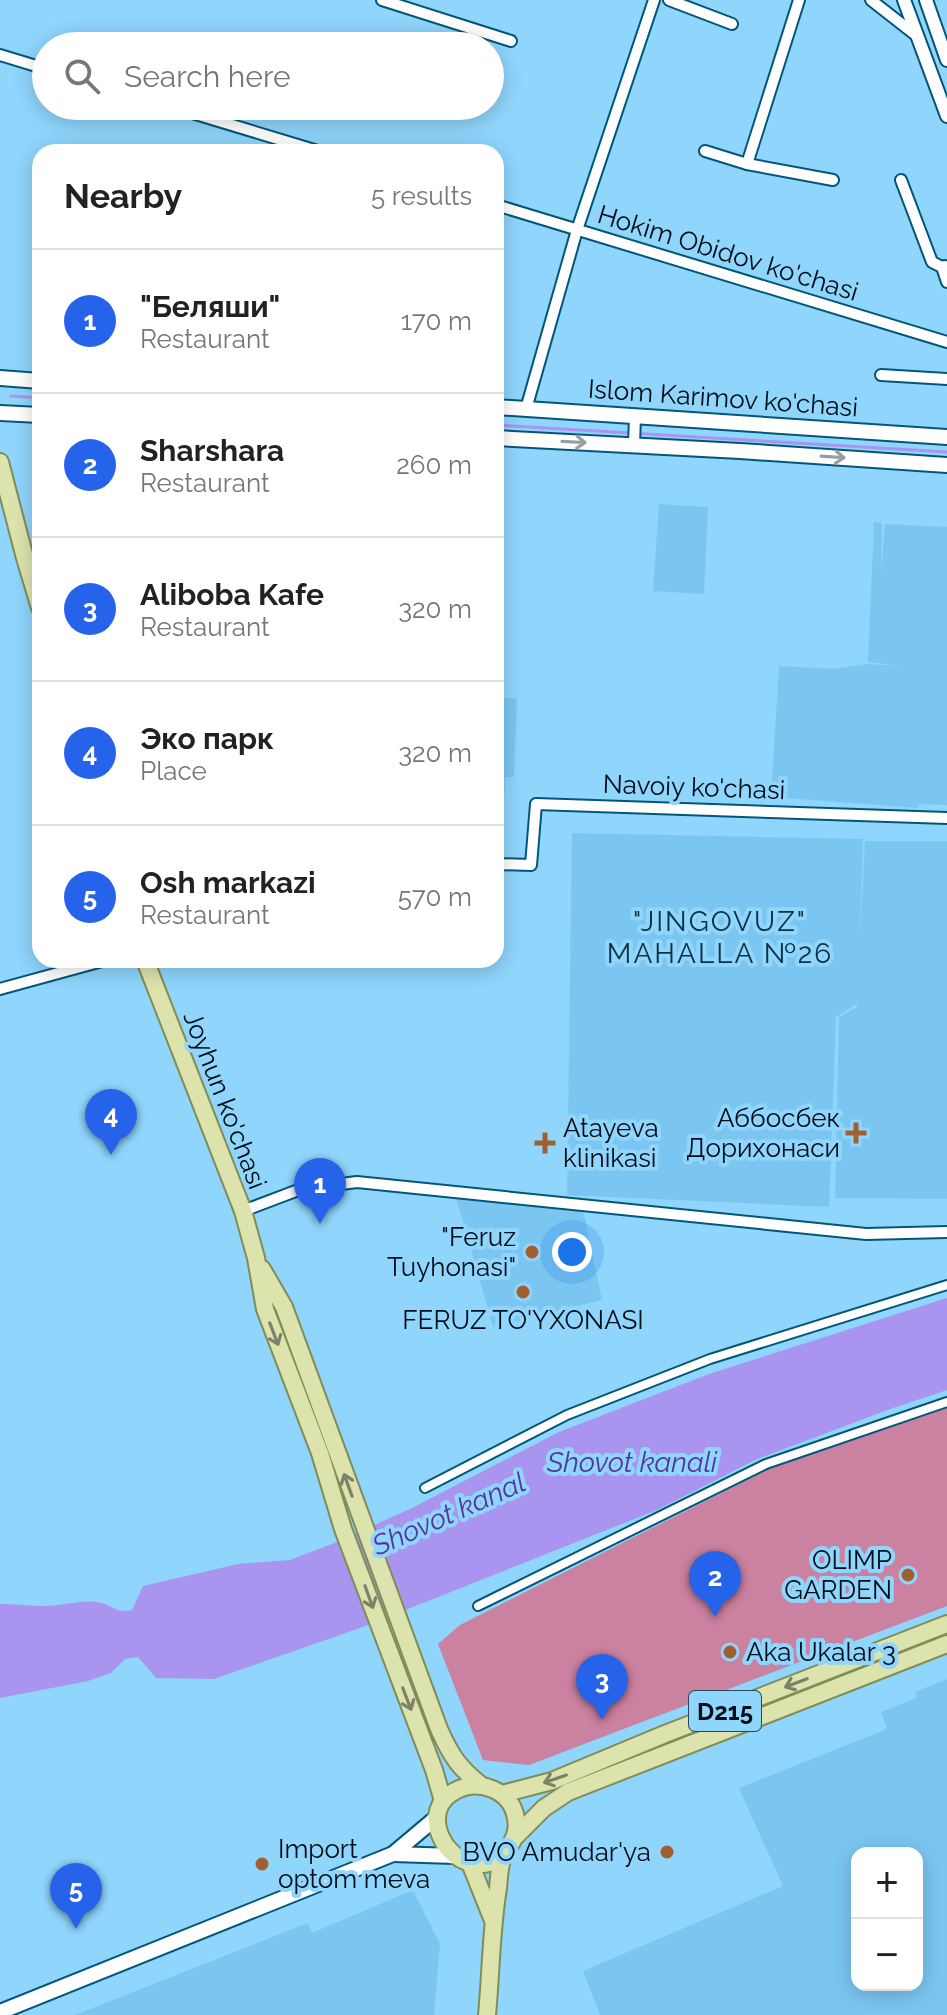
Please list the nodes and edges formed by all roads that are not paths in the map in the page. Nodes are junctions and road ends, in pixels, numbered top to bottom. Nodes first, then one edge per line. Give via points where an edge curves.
1 (382, 0) edge
2 (654, 0) edge
3 (669, 0) edge
4 (799, 0) edge
5 (871, 0) edge
6 (904, 0) edge
7 (926, 0) edge
8 (732, 24) dead end
9 (483, 32) edge
10 (917, 36) junction
11 (504, 39) edge
12 (511, 41) dead end
13 (0, 55) edge
14 (947, 60) edge
15 (32, 65) edge
16 (947, 116) edge
17 (215, 120) edge
18 (295, 144) edge
19 (705, 151) dead end
20 (747, 164) junction
21 (833, 180) dead end
22 (901, 180) dead end
23 (504, 207) edge
24 (577, 230) junction
25 (944, 266) edge
26 (947, 282) edge
27 (947, 342) edge
28 (881, 375) dead end
29 (0, 378) edge
30 (947, 379) edge
31 (32, 380) edge
32 (504, 408) edge
33 (526, 409) junction
34 (0, 413) edge
35 (32, 415) edge
36 (635, 416) junction
37 (947, 437) edge
38 (504, 438) edge
39 (634, 445) junction
40 (0, 462) edge
41 (947, 465) edge
42 (32, 581) edge
43 (947, 818) edge
44 (504, 864) edge
45 (77, 968) edge
46 (148, 968) edge
47 (0, 989) edge
48 (243, 1211) junction
49 (947, 1232) edge
50 (947, 1285) edge
51 (947, 1402) edge
52 (327, 1449) junction
53 (425, 1488) dead end
54 (478, 1606) dead end
55 (947, 1624) edge
56 (947, 1644) edge
57 (665, 1734) junction
58 (671, 1751) junction
59 (482, 1786) junction
60 (502, 1794) junction
61 (443, 1801) junction
62 (437, 1817) junction
63 (516, 1836) junction
64 (393, 1854) junction
65 (502, 1859) junction
66 (462, 1860) junction
67 (493, 1920) junction
68 (0, 2012) edge
69 (487, 2015) edge

1 - 9 street
2 - 24 street
3 - 8 street
4 - 20 street
5 - 10 street
6 - 10 street
7 - 14 street
10 - 16 street
11 - 12 street
13 - 15 street
17 - 18 street
19 - 20 street
20 - 21 street
22 - 25 street via 932,262
23 - 24 street, Hokim Obidov ko'chasi
24 - 27 street, Hokim Obidov ko'chasi
24 - 33 street
25 - 26 street
28 - 30 street
29 - 31 main road
32 - 33 main road, Islom Karimov ko'chasi
33 - 36 main road, Islom Karimov ko'chasi
34 - 35 main road
36 - 37 main road, Islom Karimov ko'chasi
36 - 39 street
38 -> 39 main road, Islom Karimov ko'chasi
39 -> 41 main road, Islom Karimov ko'chasi
40 - 42 main road
43 - 44 street, Navoiy ko'chasi via 536,804 531,865
45 - 47 street
46 - 48 main road, Joyhun ko'chasi
48 - 49 street via 301,1189 357,1182 866,1234
48 - 52 main road, Joyhun ko'chasi via 265,1309
50 - 53 street via 673,1373 567,1415
51 - 54 street via 766,1464
59 -> 52 main road via 447,1749 363,1525
52 -> 61 main road via 343,1529
55 -> 57 main road, D215
56 - 58 main road, D215
57 - 58 main road
57 -> 60 main road, D215 via 552,1781
58 - 63 main road, D215 via 568,1792
59 - 60 main road
59 - 61 main road via 459,1788
60 - 63 main road via 514,1811
61 - 62 main road
62 - 64 main road
62 - 66 main road, D215 via 440,1840
63 - 65 main road, D215
64 - 66 main road
64 - 68 main road
65 - 66 main road via 488,1864
65 - 67 main road, D215
66 - 67 main road, D215
67 - 69 main road, D215

